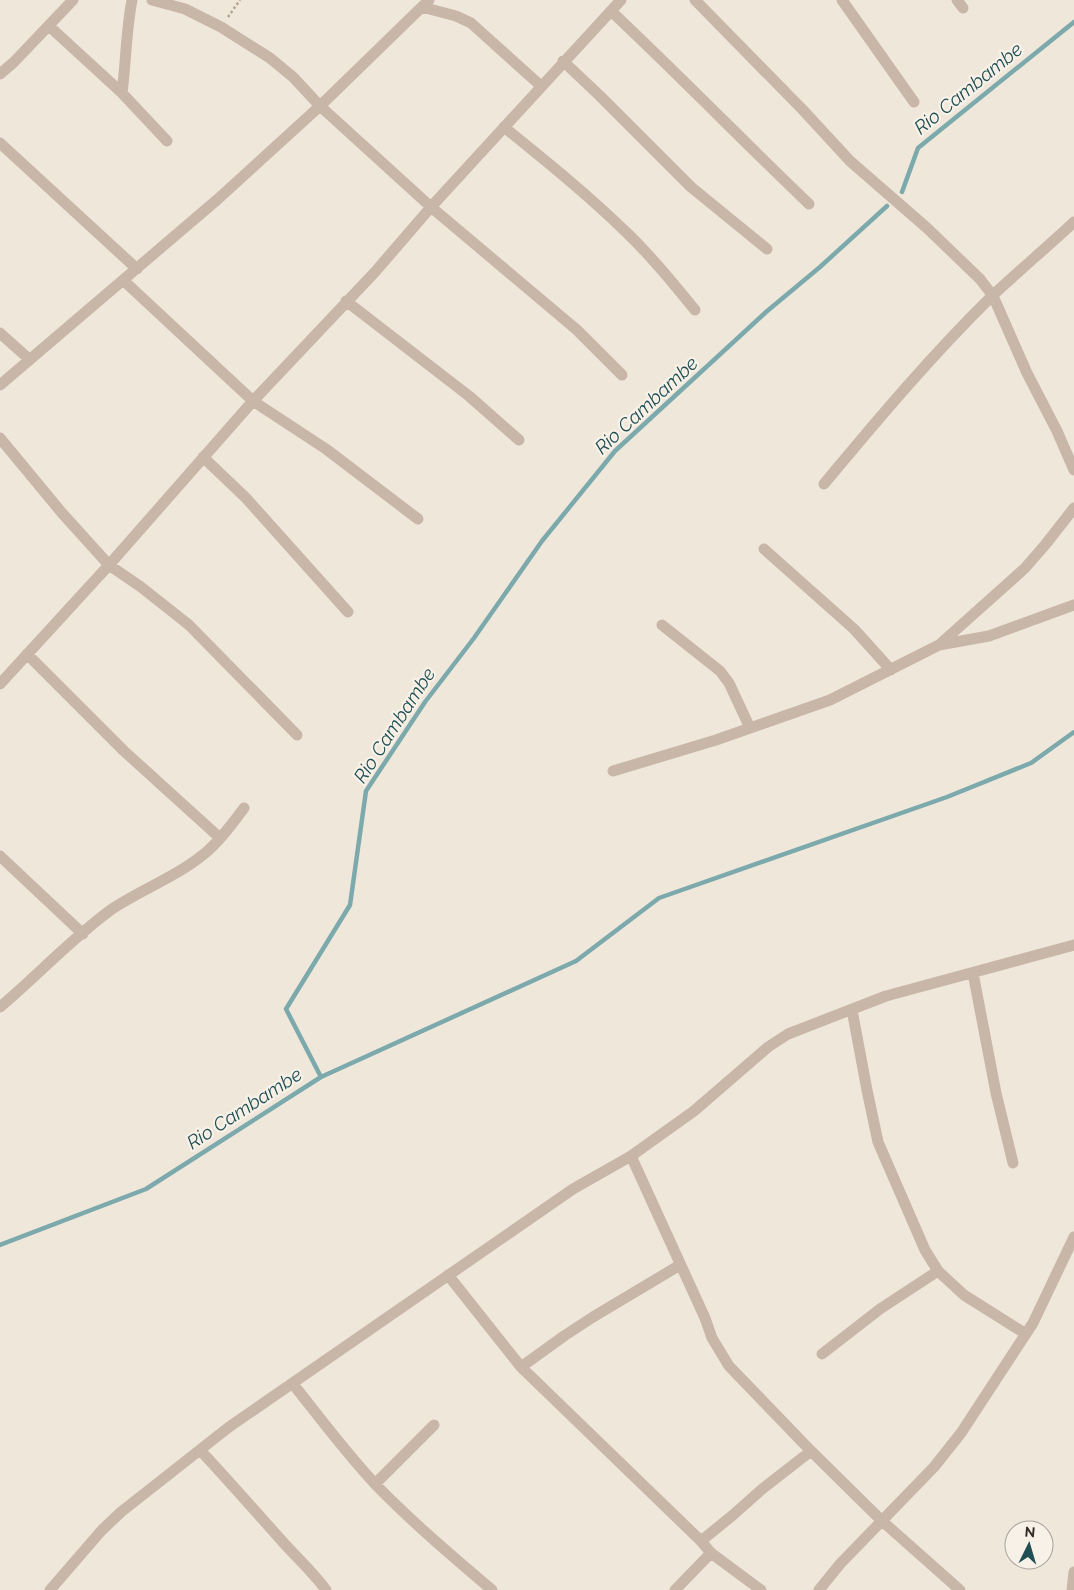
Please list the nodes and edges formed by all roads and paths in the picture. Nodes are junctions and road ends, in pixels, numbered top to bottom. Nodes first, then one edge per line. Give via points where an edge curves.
1 (73, 0) edge
2 (132, 0) edge
3 (152, 0) edge
4 (240, 0) edge
5 (621, 0) edge
6 (695, 0) edge
7 (842, 0) edge
8 (426, 3) edge
9 (611, 11) junction
10 (49, 26) junction
11 (221, 27) junction
12 (563, 61) junction
13 (0, 74) edge
14 (541, 86) junction
15 (122, 93) junction
16 (914, 102) dead end
17 (320, 106) junction
18 (504, 127) junction
19 (167, 141) dead end
20 (0, 144) edge
21 (808, 204) dead end
22 (431, 206) junction
23 (1074, 222) edge
24 (767, 250) dead end
25 (137, 269) junction
26 (123, 280) junction
27 (993, 296) junction
28 (346, 301) junction
29 (695, 310) dead end
30 (0, 333) edge
31 (29, 359) junction
32 (622, 375) dead end
33 (0, 385) edge
34 (253, 402) junction
35 (0, 438) edge
36 (519, 440) dead end
37 (203, 457) junction
38 (1074, 470) edge
39 (824, 484) dead end
40 (1074, 508) edge
41 (418, 518) dead end
42 (764, 549) dead end
43 (109, 565) junction
44 (1074, 606) edge
45 (348, 612) dead end
46 (662, 625) dead end
47 (939, 645) junction
48 (27, 654) junction
49 (891, 670) junction
50 (0, 684) edge
51 (750, 728) junction
52 (297, 735) dead end
53 (613, 771) dead end
54 (244, 808) dead end
55 (220, 838) junction
56 (0, 856) edge
57 (82, 934) junction
58 (1074, 945) edge
59 (973, 973) junction
60 (0, 1008) edge
61 (852, 1010) junction
62 (631, 1156) junction
63 (1013, 1164) dead end
64 (1074, 1237) edge
65 (680, 1265) junction
66 (938, 1271) junction
67 (448, 1275) junction
68 (1026, 1334) junction
69 (822, 1354) dead end
70 (521, 1367) junction
71 (293, 1384) junction
72 (434, 1425) dead end
73 (200, 1450) junction
74 (811, 1451) junction
75 (375, 1484) junction
76 (882, 1521) junction
77 (700, 1541) junction
78 (711, 1553) junction
79 (1074, 1572) edge
80 (50, 1590) edge
81 (326, 1590) edge
82 (492, 1590) edge
83 (675, 1590) edge
84 (761, 1590) edge
85 (819, 1590) edge
86 (960, 1590) edge
87 (1072, 1590) edge

1 - 10 street
2 - 15 street
3 - 11 street via 184,9
4 - 11 path
5 - 9 street
6 - 27 street via 850,161 927,228 980,279
7 - 16 street
8 - 14 street via 471,23
8 - 17 street
9 - 12 street
9 - 21 street
10 - 13 street
10 - 15 street
11 - 17 street via 270,58
12 - 14 street
12 - 24 street via 691,187
14 - 18 street
15 - 19 street
17 - 22 street
17 - 25 street
18 - 22 street
18 - 29 street via 574,184 627,233
20 - 25 street
22 - 28 street
22 - 32 street via 577,330
23 - 27 street
25 - 26 street
26 - 31 street
26 - 34 street
27 - 38 street
27 - 39 street via 896,397
28 - 34 street
28 - 36 street via 469,396
30 - 31 street
31 - 33 street
34 - 37 street
34 - 41 street via 326,449
35 - 43 street
37 - 43 street
37 - 45 street via 246,498
40 - 47 street via 1025,568
42 - 49 street via 854,629
43 - 48 street
43 - 52 street via 189,625
44 - 47 street via 989,636
46 - 51 street via 720,671
47 - 49 street
48 - 50 street
48 - 55 street via 124,751
49 - 51 street via 830,700
51 - 53 street
54 - 55 street
55 - 57 street via 191,864 127,900
56 - 57 street
57 - 60 street
58 - 59 street
59 - 61 street via 886,996
59 - 63 street
61 - 62 street via 788,1034 768,1047 694,1111
61 - 66 street via 878,1142 925,1250
62 - 65 street
62 - 67 street via 573,1189
64 - 68 street
65 - 70 street via 585,1322
65 - 74 street via 712,1338 729,1366
66 - 68 street via 964,1295
66 - 69 street via 880,1309
67 - 70 street
67 - 71 street
68 - 76 street via 961,1433 934,1467
70 - 77 street
71 - 73 street
71 - 75 street
72 - 75 street
73 - 80 street via 121,1512
73 - 81 street
74 - 76 street
74 - 77 street
75 - 82 street via 412,1521
76 - 85 street
76 - 86 street
77 - 78 street
78 - 83 street
78 - 84 street
79 - 87 street

